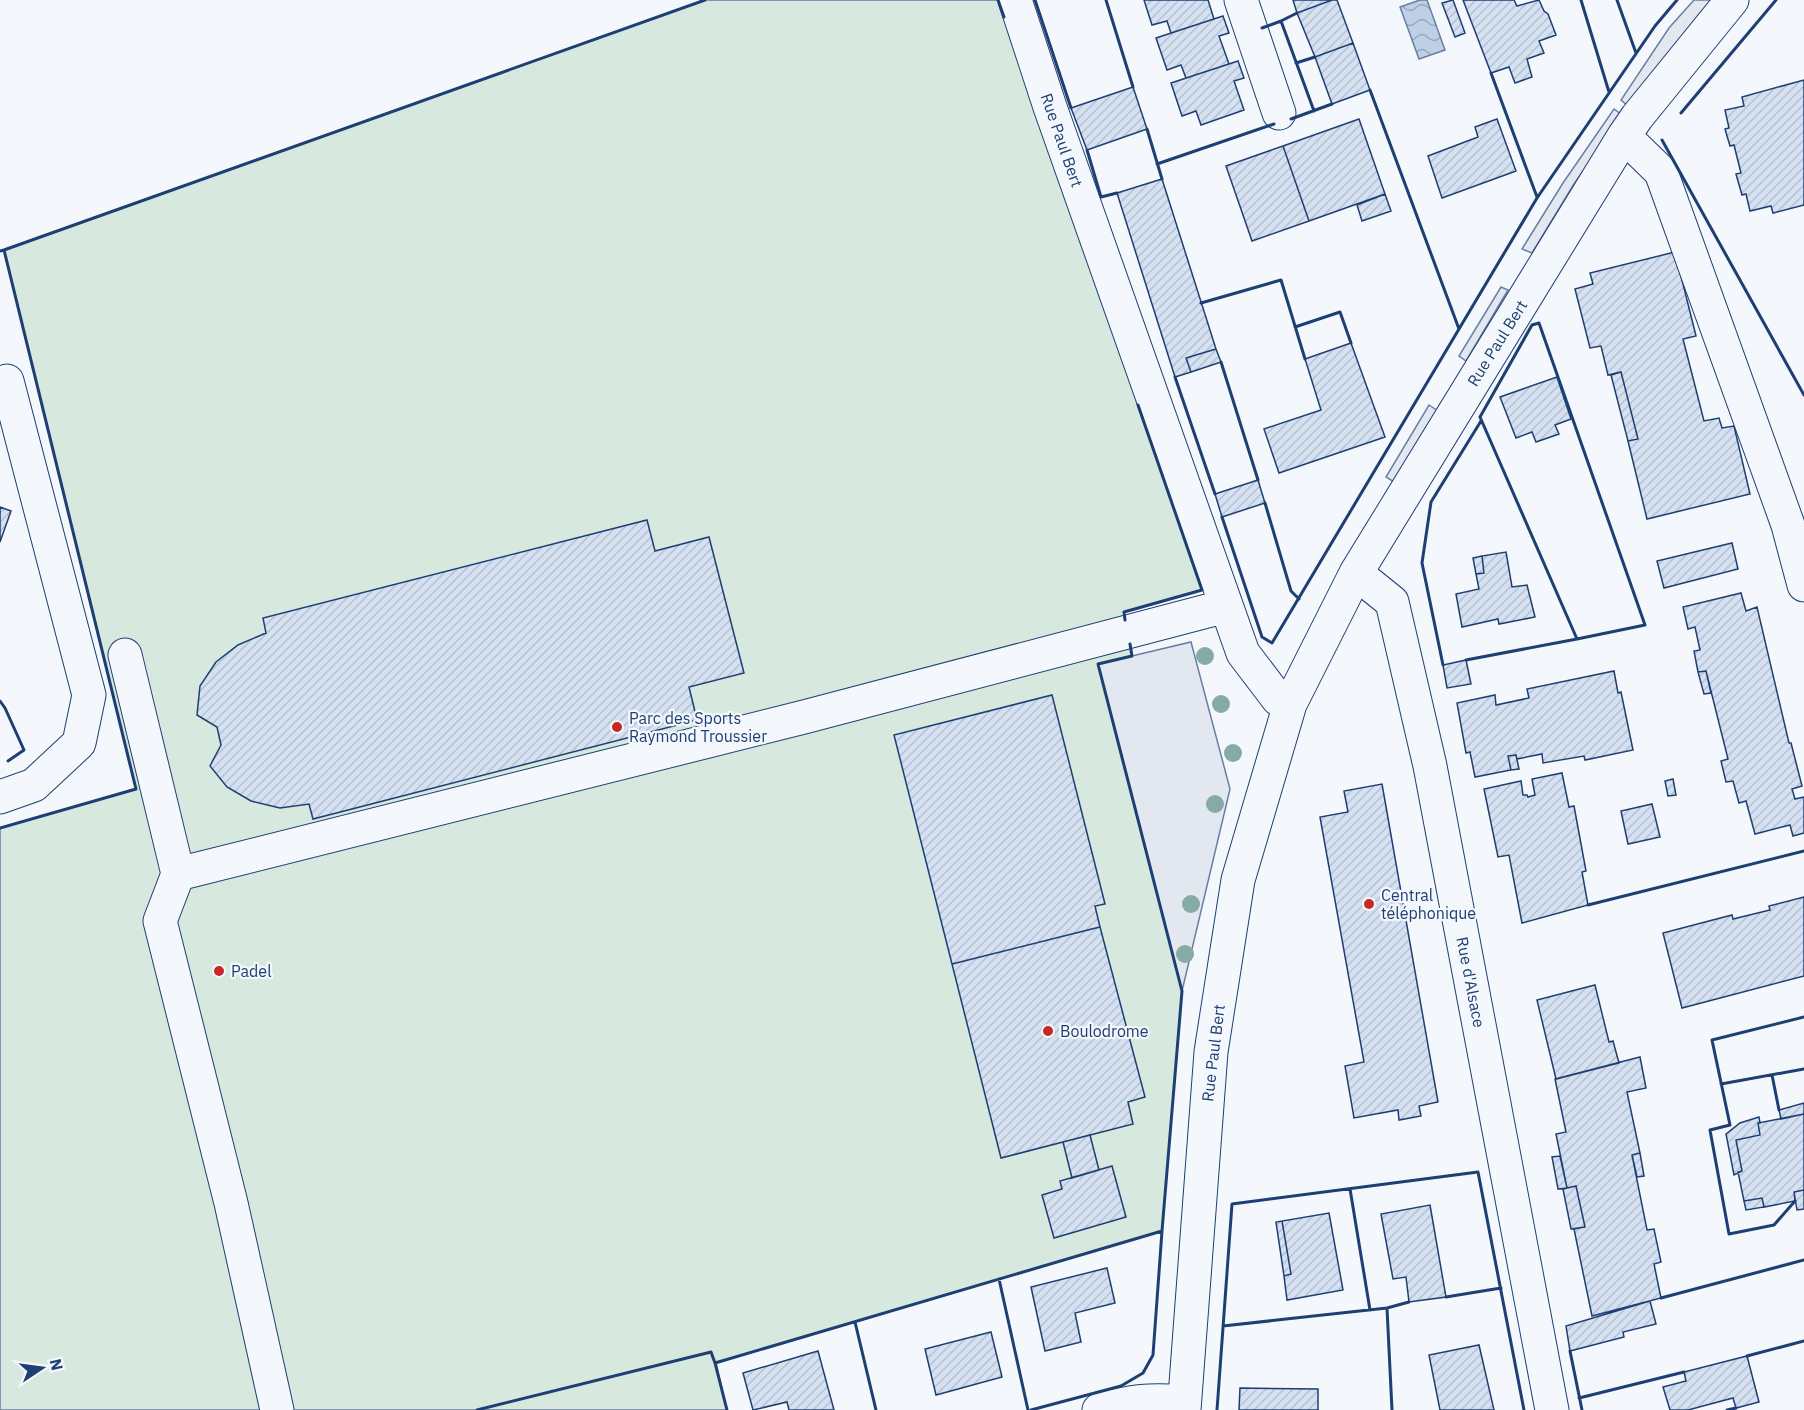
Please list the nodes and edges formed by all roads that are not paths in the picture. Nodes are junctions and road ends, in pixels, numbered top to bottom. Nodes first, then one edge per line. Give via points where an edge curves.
1 (1015, 0) edge
2 (1241, 0) edge
3 (1732, 0) edge
4 (1279, 113) dead end
5 (1624, 136) junction
6 (7, 381) dead end
7 (1356, 573) junction
8 (1804, 585) edge
9 (1226, 606) junction
10 (125, 655) dead end
11 (1290, 704) junction
12 (0, 797) edge
13 (178, 874) junction
14 (1184, 1406) edge
15 (277, 1410) edge
16 (1099, 1410) edge
17 (1552, 1410) edge

1 - 9 street, Rue Paul Bert
2 - 4 street
3 - 5 street, Rue Paul Bert
5 - 7 street, Rue Paul Bert
5 - 8 street via 1661,171 1788,525
6 - 12 street via 89,695 79,743 34,785
7 - 11 street, Rue Paul Bert
7 - 17 street, Rue d'Alsace via 1392,602 1406,659 1430,766
9 - 11 street, Rue Paul Bert via 1243,653 1278,699
9 - 13 street
10 - 13 street
11 - 14 street, Rue Paul Bert via 1238,880 1211,1052
13 - 15 street via 160,921 231,1203
14 - 16 street via 1156,1399

